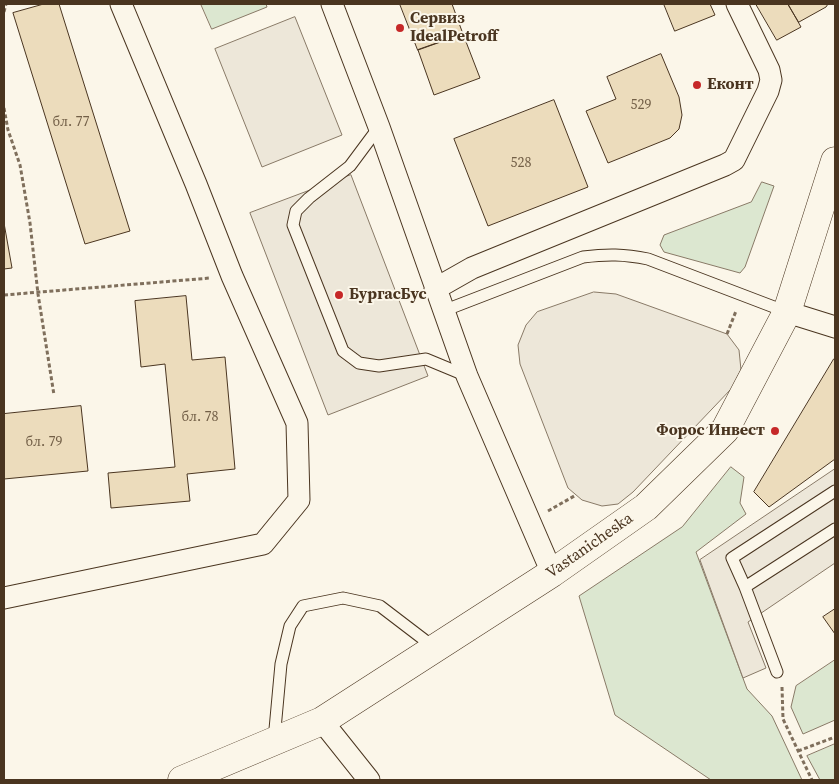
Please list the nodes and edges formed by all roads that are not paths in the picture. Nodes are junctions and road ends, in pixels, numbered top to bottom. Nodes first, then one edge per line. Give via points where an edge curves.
1 (121, 4) edge
2 (332, 4) edge
3 (737, 4) edge
4 (379, 127) junction
5 (835, 160) edge
6 (435, 289) junction
7 (443, 311) junction
8 (787, 312) junction
9 (835, 326) edge
10 (467, 376) junction
11 (835, 491) edge
12 (835, 530) edge
13 (552, 573) junction
14 (745, 587) junction
15 (4, 598) edge
16 (436, 648) junction
17 (777, 672) road end
18 (322, 721) junction
19 (274, 742) junction
20 (182, 780) edge
21 (369, 780) edge

1 - 15 street via 232,276 297,423 299,500 263,544
2 - 4 street
3 - 6 street via 770,70 771,80 734,160 472,268
4 - 6 street
4 - 10 lane via 350,166 296,211 293,225 343,351 359,363 379,366 426,359
5 - 8 main road, Vastanicheska
6 - 7 street
7 - 8 lane via 583,257 628,254
7 - 10 street
8 - 9 street
8 - 13 main road, Vastanicheska via 725,430 646,507
10 - 13 street
11 - 14 lane via 732,558
12 - 14 lane
13 - 16 main road, Vastanicheska
14 - 17 lane
16 - 18 main road, Vastanicheska
16 - 19 lane via 380,606 343,598 303,606 290,626 281,664
18 - 19 main road, Vastanicheska
18 - 21 street
19 - 20 main road, Vastanicheska

